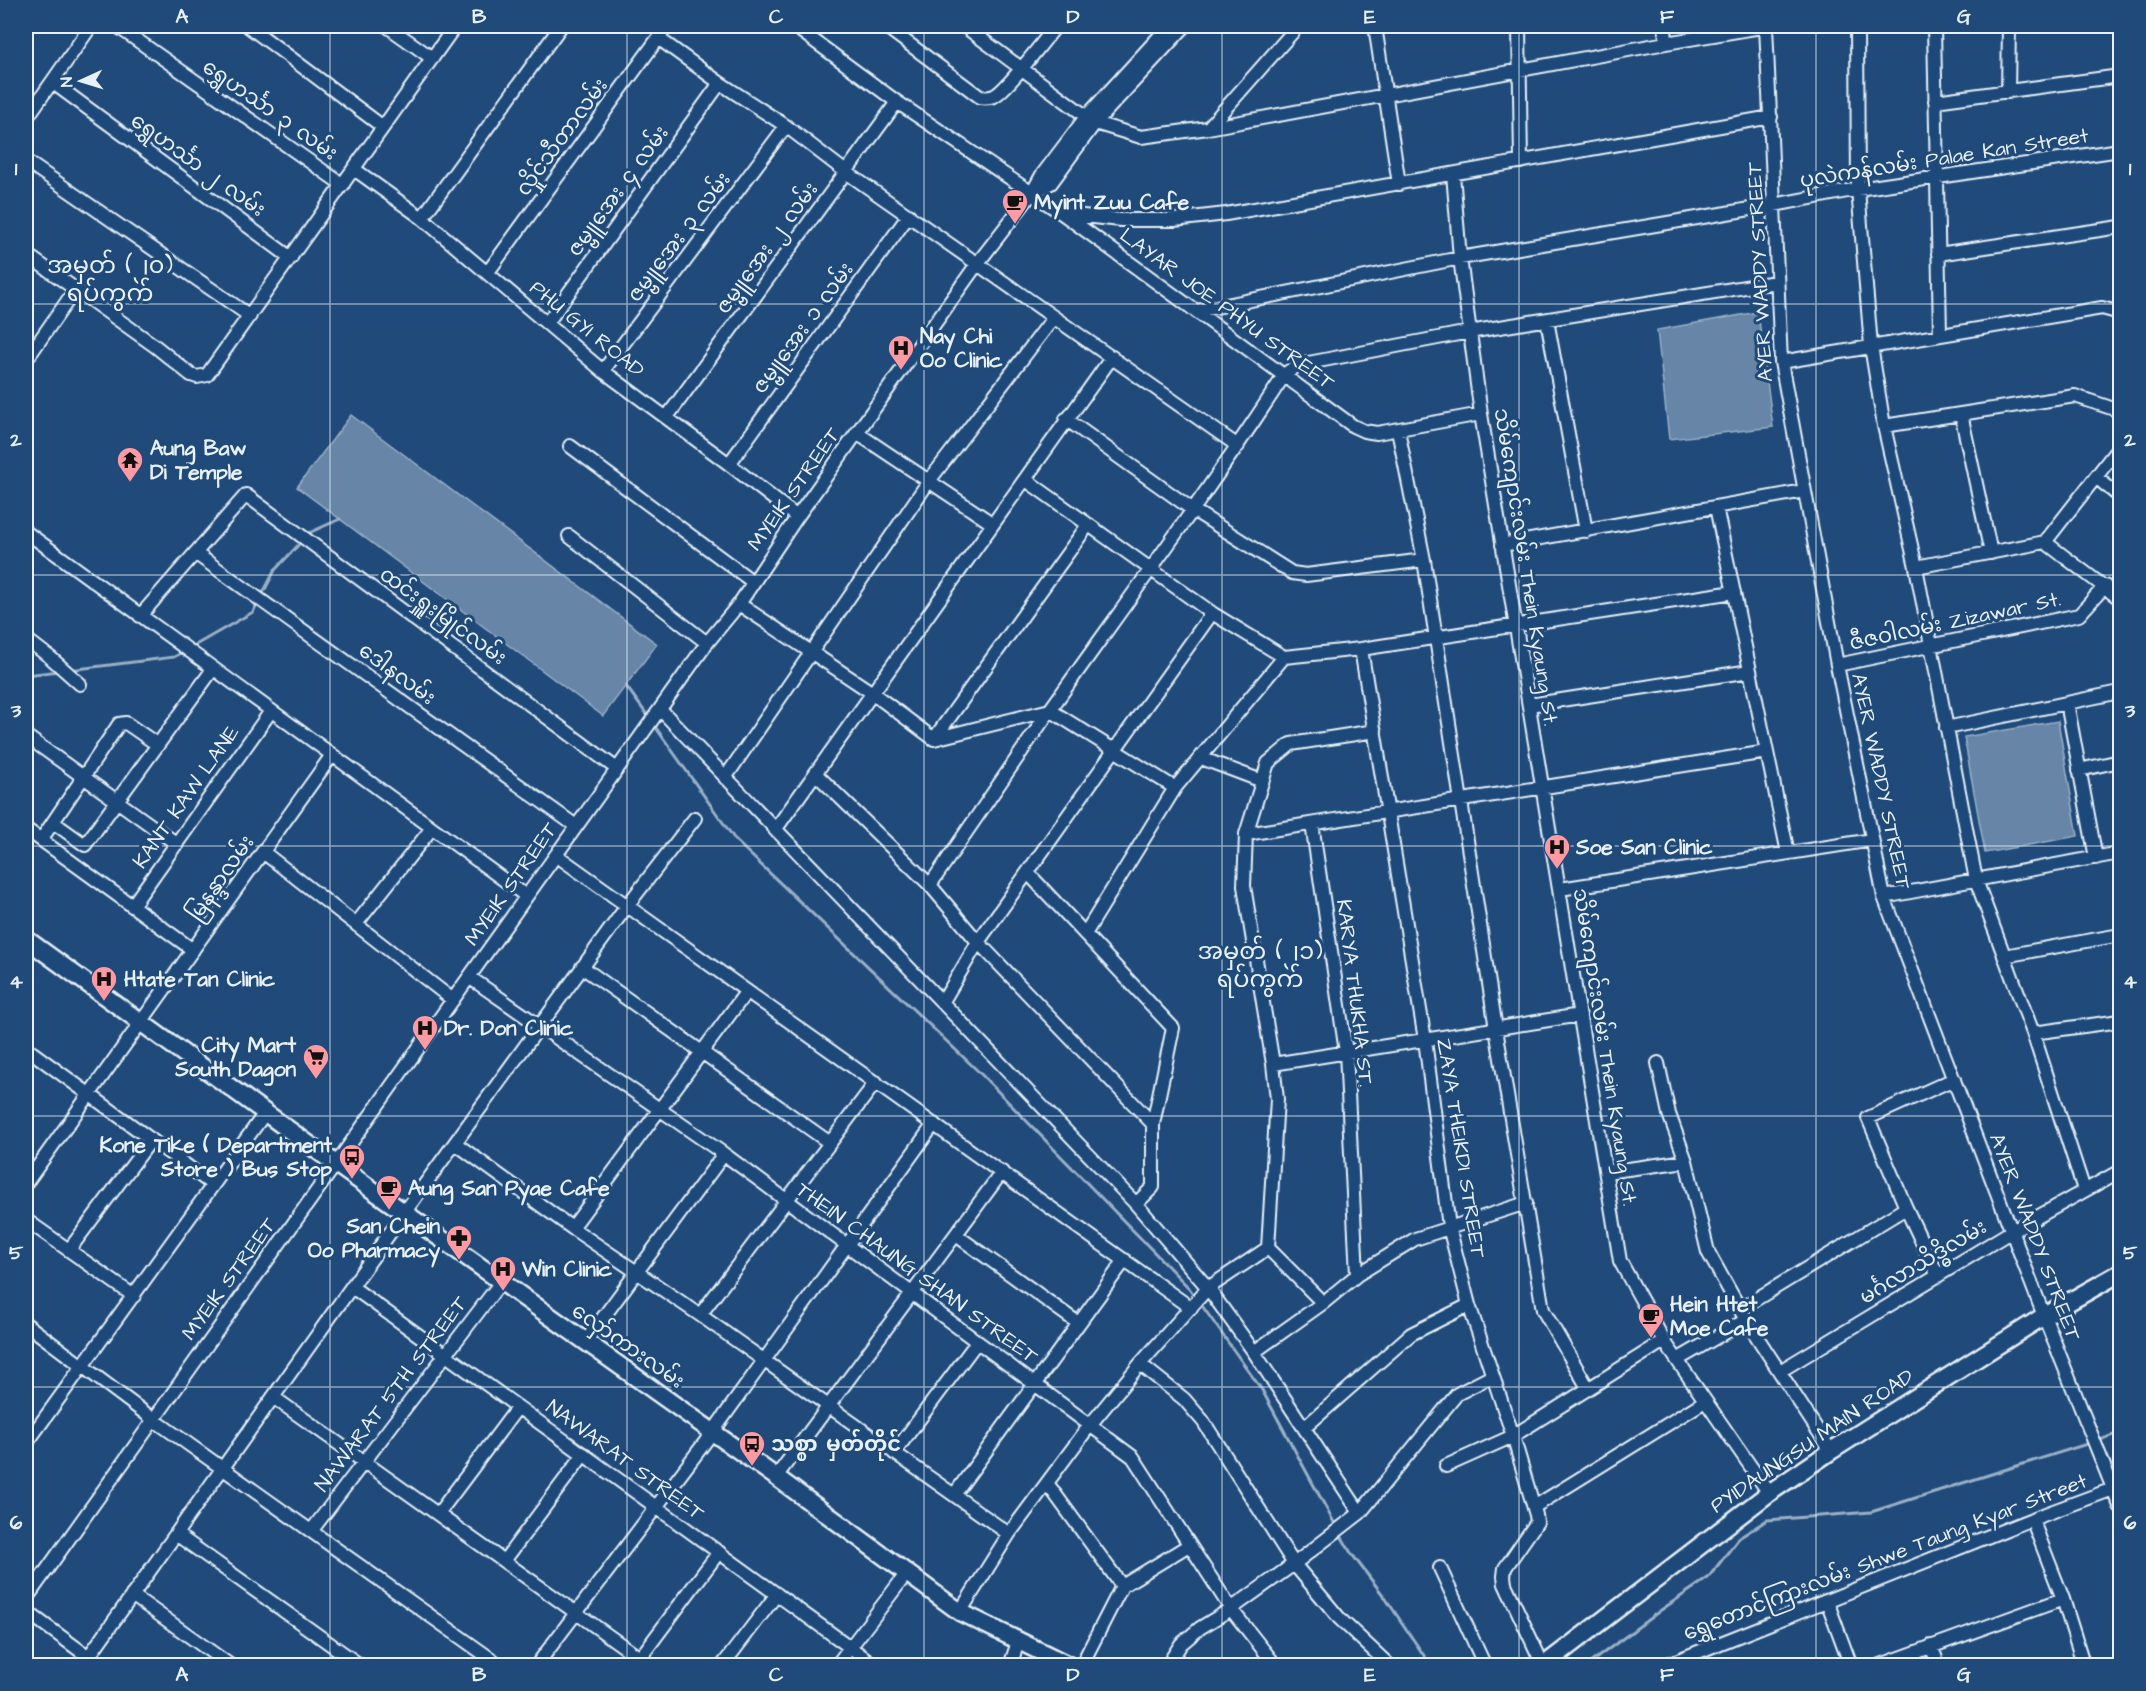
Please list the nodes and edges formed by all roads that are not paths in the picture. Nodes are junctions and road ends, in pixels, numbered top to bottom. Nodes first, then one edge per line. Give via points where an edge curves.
1 (91, 26) edge
2 (117, 26) edge
3 (248, 26) edge
4 (387, 26) edge
5 (455, 26) edge
6 (561, 26) edge
7 (667, 26) edge
8 (794, 26) edge
9 (885, 26) edge
10 (964, 26) edge
11 (1056, 26) edge
12 (1169, 26) edge
13 (1185, 26) edge
14 (1298, 26) edge
15 (1375, 26) edge
16 (1519, 26) edge
17 (1665, 26) edge
18 (1767, 26) edge
19 (1857, 26) edge
20 (1934, 26) edge
21 (2009, 26) edge
22 (658, 38) junction
23 (1666, 42) junction
24 (432, 58) junction
25 (1022, 68) junction
26 (1519, 71) junction
27 (2121, 76) edge
28 (52, 82) junction
29 (720, 82) junction
30 (2008, 92) junction
31 (1384, 96) junction
32 (1935, 101) junction
33 (897, 102) junction
34 (1771, 117) junction
35 (26, 119) edge
36 (1091, 120) junction
37 (786, 126) junction
38 (384, 127) junction
39 (1208, 128) junction
40 (2121, 150) edge
41 (26, 161) edge
42 (1521, 162) junction
43 (354, 169) junction
44 (846, 172) junction
45 (1453, 174) junction
46 (1937, 177) junction
47 (1399, 184) junction
48 (342, 185) junction
49 (1858, 189) junction
50 (1032, 194) junction
51 (1774, 205) junction
52 (1063, 214) junction
53 (909, 215) junction
54 (422, 218) junction
55 (2121, 226) edge
56 (26, 254) edge
57 (1938, 254) junction
58 (291, 258) junction
59 (1460, 258) junction
60 (977, 264) junction
61 (488, 272) junction
62 (1776, 282) junction
63 (75, 290) junction
64 (1196, 311) junction
65 (2121, 313) edge
66 (250, 316) junction
67 (1054, 317) junction
68 (1547, 320) junction
69 (548, 323) junction
70 (1469, 332) junction
71 (1940, 334) junction
72 (1871, 346) junction
73 (1112, 357) junction
74 (26, 359) edge
75 (1781, 362) junction
76 (603, 371) junction
77 (1285, 374) junction
78 (2121, 411) edge
79 (1481, 414) junction
80 (1961, 414) junction
81 (667, 417) junction
82 (1066, 420) junction
83 (1884, 426) junction
84 (1398, 430) junction
85 (857, 433) junction
86 (570, 446) dead end
87 (1238, 446) junction
88 (2121, 446) edge
89 (729, 464) junction
90 (2096, 477) junction
91 (1026, 480) junction
92 (929, 481) junction
93 (1804, 491) junction
94 (2121, 496) edge
95 (1716, 507) junction
96 (1193, 510) junction
97 (797, 517) junction
98 (993, 524) junction
99 (1088, 525) junction
100 (1586, 531) junction
101 (26, 532) edge
102 (569, 536) dead end
103 (2045, 542) junction
104 (1502, 545) junction
105 (195, 553) junction
106 (1991, 553) junction
107 (1424, 560) junction
108 (1916, 567) junction
109 (1150, 569) junction
110 (753, 582) junction
111 (2105, 586) junction
112 (1734, 592) junction
113 (2121, 599) edge
114 (739, 604) junction
115 (1212, 613) junction
116 (141, 616) junction
117 (1516, 625) junction
118 (1436, 637) junction
119 (26, 639) edge
120 (707, 643) junction
121 (1930, 645) junction
122 (1361, 649) junction
123 (812, 653) junction
124 (1284, 657) junction
125 (1837, 665) junction
126 (213, 669) junction
127 (1750, 671) junction
128 (80, 684) dead end
129 (871, 692) junction
130 (2121, 692) edge
131 (2067, 703) junction
132 (1529, 705) junction
133 (660, 709) junction
134 (1050, 710) junction
135 (271, 711) junction
136 (1946, 728) junction
137 (1375, 731) junction
138 (26, 736) edge
139 (934, 739) junction
140 (158, 745) junction
141 (1114, 750) junction
142 (1767, 752) junction
143 (332, 755) junction
144 (1201, 758) junction
145 (2121, 760) edge
146 (617, 769) junction
147 (2079, 770) junction
148 (816, 774) junction
149 (84, 778) junction
150 (725, 778) junction
151 (1262, 781) junction
152 (1176, 788) junction
153 (1543, 788) junction
154 (117, 801) junction
155 (1461, 801) junction
156 (1388, 812) junction
157 (695, 818) dead end
158 (53, 822) junction
159 (1312, 824) junction
160 (576, 826) junction
161 (432, 828) junction
162 (26, 829) edge
163 (775, 830) junction
164 (1246, 834) junction
165 (40, 840) junction
166 (1872, 840) junction
167 (177, 844) junction
168 (263, 852) junction
169 (1788, 853) junction
170 (2121, 853) edge
171 (556, 855) junction
172 (2096, 858) junction
173 (1028, 873) junction
174 (1976, 880) junction
175 (930, 885) junction
176 (1560, 889) junction
177 (526, 896) junction
178 (1884, 897) junction
179 (132, 906) junction
180 (627, 906) junction
181 (356, 924) junction
182 (1085, 934) junction
183 (2121, 935) edge
184 (26, 939) edge
185 (978, 942) junction
186 (193, 950) junction
187 (2004, 956) junction
188 (582, 967) junction
189 (469, 977) junction
190 (747, 991) junction
191 (453, 1000) junction
192 (942, 1003) junction
193 (1580, 1015) junction
194 (2121, 1021) edge
195 (142, 1023) junction
196 (540, 1025) junction
197 (1496, 1029) junction
198 (2033, 1033) junction
199 (1425, 1040) junction
200 (26, 1050) edge
201 (702, 1052) junction
202 (1346, 1052) junction
203 (1658, 1063) dead end
204 (1273, 1064) junction
205 (1954, 1079) junction
206 (876, 1082) junction
207 (89, 1095) junction
208 (659, 1110) junction
209 (265, 1113) junction
210 (934, 1124) junction
211 (1153, 1124) junction
212 (151, 1140) junction
213 (455, 1143) junction
214 (830, 1143) junction
215 (724, 1154) junction
216 (1686, 1161) junction
217 (336, 1164) junction
218 (2121, 1171) edge
219 (1002, 1172) junction
220 (1606, 1172) junction
221 (26, 1183) edge
222 (213, 1185) junction
223 (2084, 1190) junction
224 (786, 1201) junction
225 (1526, 1203) junction
226 (1136, 1204) junction
227 (1906, 1208) junction
228 (404, 1213) junction
229 (26, 1220) edge
230 (1449, 1227) junction
231 (572, 1228) junction
232 (2012, 1231) junction
233 (956, 1234) junction
234 (846, 1245) junction
235 (1268, 1248) junction
236 (69, 1250) junction
237 (1125, 1260) junction
238 (637, 1271) junction
239 (2121, 1273) edge
240 (1357, 1275) junction
241 (1938, 1276) junction
242 (501, 1282) junction
243 (352, 1287) junction
244 (912, 1294) junction
245 (134, 1296) junction
246 (1199, 1299) junction
247 (1323, 1303) junction
248 (1469, 1305) junction
249 (1743, 1314) junction
250 (700, 1315) junction
251 (2044, 1316) junction
252 (1078, 1323) junction
253 (26, 1324) edge
254 (1664, 1341) junction
255 (585, 1342) junction
256 (977, 1342) junction
257 (1254, 1352) junction
258 (446, 1355) junction
259 (1677, 1360) junction
260 (764, 1361) junction
261 (82, 1364) junction
262 (1140, 1364) junction
263 (1780, 1371) junction
264 (1492, 1376) junction
265 (1034, 1384) junction
266 (1588, 1388) junction
267 (273, 1397) junction
268 (1705, 1401) junction
269 (518, 1407) junction
270 (828, 1407) junction
271 (153, 1419) junction
272 (1090, 1425) junction
273 (1304, 1428) junction
274 (712, 1432) junction
275 (1513, 1436) junction
276 (26, 1444) edge
277 (1832, 1451) junction
278 (894, 1453) junction
279 (584, 1454) junction
280 (364, 1462) junction
281 (1446, 1466) dead end
282 (223, 1467) junction
283 (776, 1477) junction
284 (1047, 1483) junction
285 (2117, 1486) edge
286 (1769, 1493) junction
287 (954, 1495) junction
288 (2121, 1506) edge
289 (656, 1507) junction
290 (1534, 1507) junction
291 (438, 1514) junction
292 (1356, 1516) junction
293 (2032, 1519) junction
294 (312, 1530) junction
295 (176, 1534) junction
296 (1009, 1534) junction
297 (1189, 1545) junction
298 (719, 1552) junction
299 (504, 1561) junction
300 (1294, 1564) junction
301 (1440, 1568) dead end
302 (907, 1574) junction
303 (1122, 1586) junction
304 (777, 1594) junction
305 (132, 1595) junction
306 (26, 1599) edge
307 (2063, 1599) junction
308 (1827, 1601) junction
309 (1231, 1609) junction
310 (26, 1611) edge
311 (576, 1612) junction
312 (960, 1612) junction
313 (1019, 1640) junction
314 (1931, 1646) junction
315 (850, 1647) junction
316 (640, 1658) junction
317 (85, 1661) edge
318 (100, 1665) edge
319 (231, 1665) edge
320 (362, 1665) edge
321 (501, 1665) edge
322 (536, 1665) edge
323 (651, 1665) edge
324 (722, 1665) edge
325 (836, 1665) edge
326 (876, 1665) edge
327 (1010, 1665) edge
328 (1070, 1665) edge
329 (1081, 1665) edge
330 (1167, 1665) edge
331 (1276, 1665) edge
332 (1390, 1665) edge
333 (1485, 1665) edge
334 (1543, 1665) edge
335 (1663, 1665) edge
336 (1851, 1665) edge
337 (1878, 1665) edge
338 (1939, 1665) edge
339 (2084, 1665) edge

1 - 28 street
2 - 48 street, ရွှေဟင်္သာ ၃ လမ်း
3 - 38 street
4 - 24 street
5 - 24 street
6 - 54 street
7 - 22 street, လှိုင်သီတာလမ်း
8 - 33 street, LAYAR JOE PHYU STREET
9 - 25 street via 980,97 995,96
10 - 25 street
11 - 25 street
12 - 36 street
13 - 36 street
14 - 39 street
15 - 31 street
16 - 26 street
17 - 23 street
18 - 23 street
18 - 34 street, AYER WADDY STREET
19 - 49 street
20 - 32 street
21 - 30 street
22 - 29 street
22 - 61 street, လှိုင်သီတာလမ်း
23 - 26 street
24 - 38 street
25 - 36 street
26 - 31 street
26 - 42 street
27 - 30 street
28 - 35 street
28 - 58 street, ရွှေဟင်္သာ ၂ လမ်း
29 - 37 street
29 - 69 street, ဇမ္ဗူအေး ၄ လမ်း
30 - 32 street
31 - 39 street
31 - 47 street
32 - 46 street
33 - 44 street, ဇမ္ဗူအေး ၂ လမ်း
33 - 50 street, LAYAR JOE PHYU STREET
34 - 42 street
34 - 51 street, AYER WADDY STREET
36 - 39 street via 1140,137
36 - 50 street, MYEIK STREET via 1051,183
37 - 44 street
37 - 76 street, ဇမ္ဗူအေး ၃ လမ်း
38 - 43 street
40 - 46 street, ပုလဲကန်လမ်း Palae Kan Street
41 - 66 street
42 - 45 street
43 - 48 street
43 - 54 street, PHU GYI ROAD
44 - 53 street
44 - 81 street, ဇမ္ဗူအေး ၂ လမ်း
45 - 47 street
45 - 59 street, သိမ်ကျောင်းလမ်း Thein Kyaung St.
46 - 49 street, ပုလဲကန်လမ်း Palae Kan Street
46 - 57 street
47 - 52 street via 1174,220
48 - 58 street
49 - 51 street, ပုလဲကန်လမ်း Palae Kan Street
49 - 72 street
50 - 52 street, LAYAR JOE PHYU STREET
50 - 60 street, MYEIK STREET
51 - 59 street, ပုလဲကန်လမ်း Palae Kan Street
51 - 62 street, AYER WADDY STREET
52 - 64 street, LAYAR JOE PHYU STREET
53 - 60 street
53 - 89 street, ဇမ္ဗူအေး ၁ လမ်း
54 - 61 street, PHU GYI ROAD
55 - 57 street
56 - 63 street
57 - 71 street
58 - 66 street
59 - 64 street, ပုလဲကန်လမ်း Palae Kan Street
59 - 70 street, သိမ်ကျောင်းလမ်း Thein Kyaung St.
60 - 67 street
60 - 85 street, MYEIK STREET
61 - 69 street, PHU GYI ROAD
62 - 68 street
62 - 75 street, AYER WADDY STREET
63 - 66 street via 197,377 207,375
63 - 74 street
64 - 77 street, LAYAR JOE PHYU STREET
65 - 71 street via 2102,308
67 - 73 street
67 - 92 street
68 - 70 street
68 - 100 street
69 - 76 street, PHU GYI ROAD
70 - 77 street via 1298,365
70 - 79 street, သိမ်ကျောင်းလမ်း Thein Kyaung St.
71 - 72 street
72 - 75 street
72 - 83 street
73 - 82 street
73 - 87 street
75 - 93 street, AYER WADDY STREET
76 - 81 street, PHU GYI ROAD
77 - 84 street, LAYAR JOE PHYU STREET via 1353,426 1377,433
77 - 87 street
78 - 80 street via 2075,396
79 - 84 street, LAYAR JOE PHYU STREET
79 - 104 street, သိမ်ကျောင်းလမ်း Thein Kyaung St.
80 - 83 street
80 - 106 street
81 - 89 street, PHU GYI ROAD
82 - 91 street
82 - 96 street
83 - 108 street
84 - 107 street
85 - 92 street
85 - 97 street, MYEIK STREET
86 - 110 street
87 - 96 street
88 - 90 street
89 - 97 street, PHU GYI ROAD
90 - 94 street
90 - 103 street
91 - 98 street
91 - 99 street
92 - 98 street
92 - 123 street
93 - 95 street
93 - 125 street, AYER WADDY STREET
95 - 100 street
95 - 112 street
96 - 107 street via 1292,573 1306,575
96 - 109 street
97 - 110 street, MYEIK STREET
98 - 129 street
99 - 109 street
99 - 139 street
100 - 104 street
101 - 116 street
102 - 120 street
103 - 106 street
103 - 111 street
104 - 117 street, သိမ်ကျောင်းလမ်း Thein Kyaung St.
105 - 116 street
105 - 146 street, ထင်းရှူးမြိုင်လမ်း via 246,495
105 - 160 street, ဒေါနလမ်း
106 - 108 street
107 - 118 street
108 - 121 street
109 - 115 street
109 - 134 street
110 - 114 street, MYEIK STREET
111 - 113 street
111 - 121 street, ဇီဇဝါလမ်း Zizawar St. via 2079,615
112 - 117 street
112 - 127 street
114 - 120 street, MYEIK STREET
114 - 123 street
115 - 124 street
115 - 141 street
116 - 126 street
117 - 118 street
117 - 132 street, သိမ်ကျောင်းလမ်း Thein Kyaung St.
118 - 122 street
118 - 155 street
119 - 128 street
120 - 133 street, MYEIK STREET
121 - 125 street, ဇီဇဝါလမ်း Zizawar St.
121 - 136 street
122 - 124 street
122 - 137 street, ZAYA THEIKDI STREET
123 - 129 street
123 - 150 street
124 - 144 street
125 - 166 street, AYER WADDY STREET
126 - 135 street
126 - 140 street
127 - 132 street
127 - 142 street
129 - 139 street
129 - 148 street
130 - 131 street
131 - 136 street
131 - 147 street
132 - 153 street, သိမ်ကျောင်းလမ်း Thein Kyaung St.
133 - 146 street, MYEIK STREET
133 - 150 street
134 - 139 street
134 - 141 street
134 - 175 street
135 - 143 street
135 - 167 street, KANT KAW LANE
136 - 174 street
137 - 151 street via 1291,744 1268,764
137 - 156 street, ZAYA THEIKDI STREET
138 - 149 street
140 - 149 street via 126,723 119,724
140 - 154 street
141 - 152 street
141 - 173 street
142 - 153 street
142 - 169 street
143 - 161 street
143 - 168 street, မြနန္ဒာလမ်း
144 - 151 street
144 - 152 street
145 - 147 street
146 - 160 street, MYEIK STREET
147 - 172 street
148 - 163 street
148 - 175 street
149 - 154 street
149 - 158 street
150 - 163 street
151 - 164 street
152 - 182 street
153 - 155 street
153 - 176 street, သိမ်ကျောင်းလမ်း Thein Kyaung St.
154 - 158 street via 84,845
154 - 167 street
155 - 156 street
155 - 197 street
156 - 159 street
156 - 199 street, ZAYA THEIKDI STREET
157 - 180 street
158 - 165 street
159 - 164 street
159 - 202 street, KARYA THUKHA ST.
160 - 171 street, MYEIK STREET
161 - 177 street
161 - 181 street
162 - 165 street
163 - 192 street
164 - 204 street via 1244,886
165 - 179 street
166 - 169 street
166 - 178 street, AYER WADDY STREET
167 - 179 street, KANT KAW LANE
168 - 181 street
168 - 186 street, မြနန္ဒာလမ်း
169 - 176 street
170 - 172 street
171 - 177 street, MYEIK STREET
171 - 180 street
172 - 174 street
173 - 182 street
173 - 185 street
174 - 178 street
174 - 187 street
175 - 185 street
176 - 193 street, သိမ်ကျောင်းလမ်း Thein Kyaung St.
177 - 189 street, MYEIK STREET
178 - 205 street, AYER WADDY STREET
179 - 186 street
180 - 188 street
180 - 190 street
181 - 191 street
182 - 211 street via 1173,1028
183 - 187 street
184 - 195 main road, လှော်ကားလမ်း
185 - 192 street
185 - 211 street
186 - 195 street, မြနန္ဒာလမ်း
187 - 198 street
188 - 196 street
188 - 201 street
189 - 191 street, MYEIK STREET
189 - 196 street, THEIN CHAUNG SHAN STREET
190 - 201 street
190 - 206 street
191 - 217 street, MYEIK STREET
192 - 226 street
193 - 197 street
193 - 220 street, သိမ်ကျောင်းလမ်း Thein Kyaung St.
194 - 198 street
195 - 207 street, မြနန္ဒာလမ်း
195 - 209 main road, လှော်ကားလမ်း
196 - 208 street, THEIN CHAUNG SHAN STREET
196 - 213 street
197 - 199 street
197 - 225 street
198 - 223 street
199 - 202 street
199 - 230 street, ZAYA THEIKDI STREET
200 - 207 street
201 - 208 street
201 - 214 street
202 - 204 street
202 - 240 street, KARYA THUKHA ST.
203 - 216 street via 1669,1114
204 - 235 street via 1277,1099
205 - 227 street via 1868,1118
205 - 232 street, AYER WADDY STREET
206 - 210 street
206 - 214 street
207 - 212 street
207 - 221 street, မြနန္ဒာလမ်း
208 - 215 street, THEIN CHAUNG SHAN STREET
208 - 231 street
209 - 217 main road, လှော်ကားလမ်း
209 - 222 street
210 - 219 street
210 - 234 street
211 - 226 street via 1153,1187
212 - 222 street
212 - 236 street
213 - 228 street
213 - 231 street
214 - 224 street
215 - 224 street, THEIN CHAUNG SHAN STREET
215 - 238 street
216 - 220 street
216 - 249 street via 1708,1252
217 - 228 main road, လှော်ကားလမ်း
217 - 271 street, MYEIK STREET
218 - 223 street, မင်္ဂလာသိဒ္ဓိလမ်း
219 - 233 street
219 - 237 street
220 - 254 street, သိမ်ကျောင်းလမ်း Thein Kyaung St. via 1620,1261
222 - 245 street
223 - 232 street, မင်္ဂလာသိဒ္ဓိလမ်း
224 - 234 street, THEIN CHAUNG SHAN STREET
224 - 250 street
225 - 230 street
225 - 266 street via 1543,1310
226 - 246 street
227 - 241 street
227 - 249 street
228 - 242 main road, လှော်ကားလမ်း
228 - 243 street
229 - 236 street
230 - 240 street via 1415,1239
230 - 248 street, ZAYA THEIKDI STREET
231 - 238 street
232 - 241 street, မင်္ဂလာသိဒ္ဓိလမ်း
232 - 251 street, AYER WADDY STREET
233 - 244 street
233 - 252 street
234 - 244 street, THEIN CHAUNG SHAN STREET
234 - 260 street
235 - 246 street
235 - 247 street
236 - 245 street
237 - 246 street
237 - 252 street
238 - 250 street
238 - 255 street
239 - 251 main road, PYIDAUNGSU MAIN ROAD
240 - 247 street
241 - 263 street, မင်္ဂလာသိဒ္ဓိလမ်း
242 - 255 main road, လှော်ကားလမ်း
242 - 258 street, NAWARAT 5TH STREET
243 - 258 street, NAWARAT STREET
243 - 267 street
244 - 256 street, THEIN CHAUNG SHAN STREET
244 - 270 street
245 - 261 street
246 - 257 street
246 - 262 street
247 - 257 street
248 - 264 street, ZAYA THEIKDI STREET
248 - 273 street via 1411,1334
249 - 259 street
249 - 263 street
250 - 260 street
251 - 277 main road, PYIDAUNGSU MAIN ROAD
251 - 285 street, AYER WADDY STREET
252 - 265 street
253 - 261 street
254 - 259 street, သိမ်ကျောင်းလမ်း Thein Kyaung St.
254 - 266 street
255 - 274 main road, လှော်ကားလမ်း
256 - 265 street, THEIN CHAUNG SHAN STREET
256 - 278 street
257 - 273 street
258 - 269 street, NAWARAT STREET
258 - 280 street, NAWARAT 5TH STREET
259 - 268 street, သိမ်ကျောင်းလမ်း Thein Kyaung St.
260 - 270 street
260 - 274 street
261 - 271 street
261 - 276 street
262 - 272 street
262 - 300 street via 1197,1414
263 - 277 street
264 - 275 street, ZAYA THEIKDI STREET
264 - 292 street via 1457,1394
265 - 272 street, THEIN CHAUNG SHAN STREET
265 - 287 street
266 - 275 street
267 - 280 street
267 - 282 street
268 - 286 street, သိမ်ကျောင်းလမ်း Thein Kyaung St.
268 - 290 street
269 - 279 street, NAWARAT STREET
269 - 291 street
270 - 278 street
270 - 283 street
271 - 282 street
271 - 306 street, MYEIK STREET
272 - 284 street
272 - 297 street, THEIN CHAUNG SHAN STREET via 1133,1457
273 - 292 street
274 - 283 main road, လှော်ကားလမ်း
274 - 289 street
275 - 281 street
275 - 290 street, ZAYA THEIKDI STREET
277 - 286 main road, PYIDAUNGSU MAIN ROAD
278 - 287 street
279 - 289 street, NAWARAT STREET
279 - 299 street
280 - 291 street
280 - 294 street, NAWARAT 5TH STREET
282 - 294 street
282 - 295 street
283 - 302 main road, လှော်ကားလမ်း
284 - 296 street
284 - 303 street
285 - 288 street, AYER WADDY STREET
285 - 293 street, ရွှေတောင်ကြားလမ်း Shwe Taung Kyar Street
286 - 334 main road, PYIDAUNGSU MAIN ROAD
287 - 296 street
289 - 298 street, NAWARAT STREET
289 - 311 street
290 - 334 street, ZAYA THEIKDI STREET via 1537,1522 1505,1568 1504,1576
291 - 299 street
292 - 300 street
293 - 307 street
293 - 308 street, ရွှေတောင်ကြားလမ်း Shwe Taung Kyar Street
294 - 321 street
295 - 305 street
295 - 320 street
296 - 312 street
297 - 303 street
297 - 309 street, THEIN CHAUNG SHAN STREET
298 - 304 street, NAWARAT STREET
298 - 316 street
299 - 311 street
300 - 309 street
300 - 332 street via 1340,1619
301 - 333 street
302 - 312 main road, လှော်ကားလမ်း
302 - 315 street
303 - 329 street
304 - 315 street, NAWARAT STREET
304 - 324 street
305 - 317 street
305 - 319 street
307 - 314 street
307 - 339 street
308 - 335 street, ရွှေတောင်ကြားလမ်း Shwe Taung Kyar Street
308 - 336 street
309 - 330 street via 1181,1644
309 - 331 street, THEIN CHAUNG SHAN STREET
310 - 317 street
311 - 316 street
311 - 322 street
312 - 313 main road, လှော်ကားလမ်း
313 - 327 street
313 - 328 main road, လှော်ကားလမ်း
314 - 337 street
314 - 338 street
315 - 325 street
315 - 326 street, NAWARAT STREET
316 - 323 street
317 - 318 street

